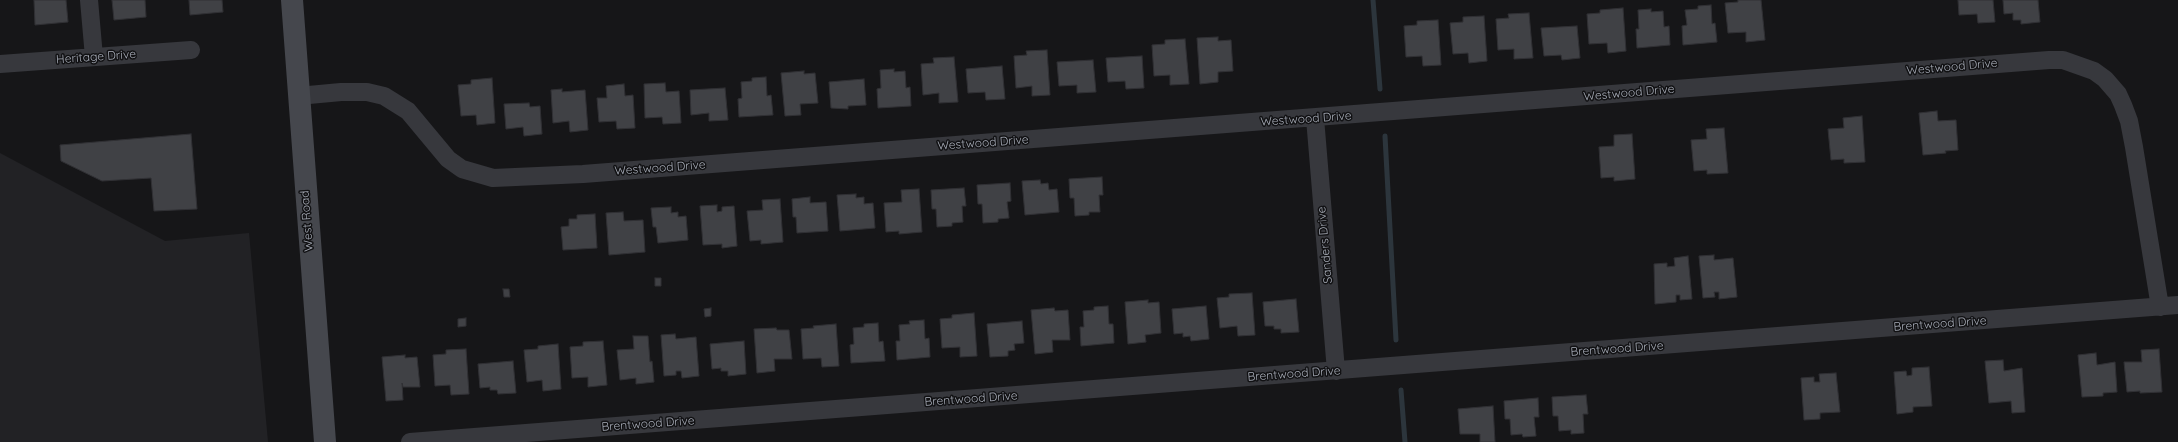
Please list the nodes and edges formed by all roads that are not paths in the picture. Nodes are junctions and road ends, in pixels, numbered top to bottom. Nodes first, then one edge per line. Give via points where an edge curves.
1 (89, 0) edge
2 (292, 0) edge
3 (191, 50) dead end
4 (94, 57) junction
5 (0, 64) edge
6 (298, 96) junction
7 (1315, 118) junction
8 (2169, 306) edge
9 (1336, 371) junction
10 (325, 442) edge
11 (410, 442) edge

1 - 4 street
2 - 6 main road, West Road
3 - 4 street, Heritage Drive
4 - 5 street, Heritage Drive
6 - 7 street, Westwood Drive via 366,92 384,96 408,111 448,159 462,168 492,178 583,174
6 - 10 main road, West Road
7 - 8 street, Westwood Drive via 2063,60 2094,71 2105,79 2118,94 2123,105 2129,121
7 - 9 street, Sanders Drive
8 - 9 street, Brentwood Drive
9 - 11 street, Brentwood Drive

